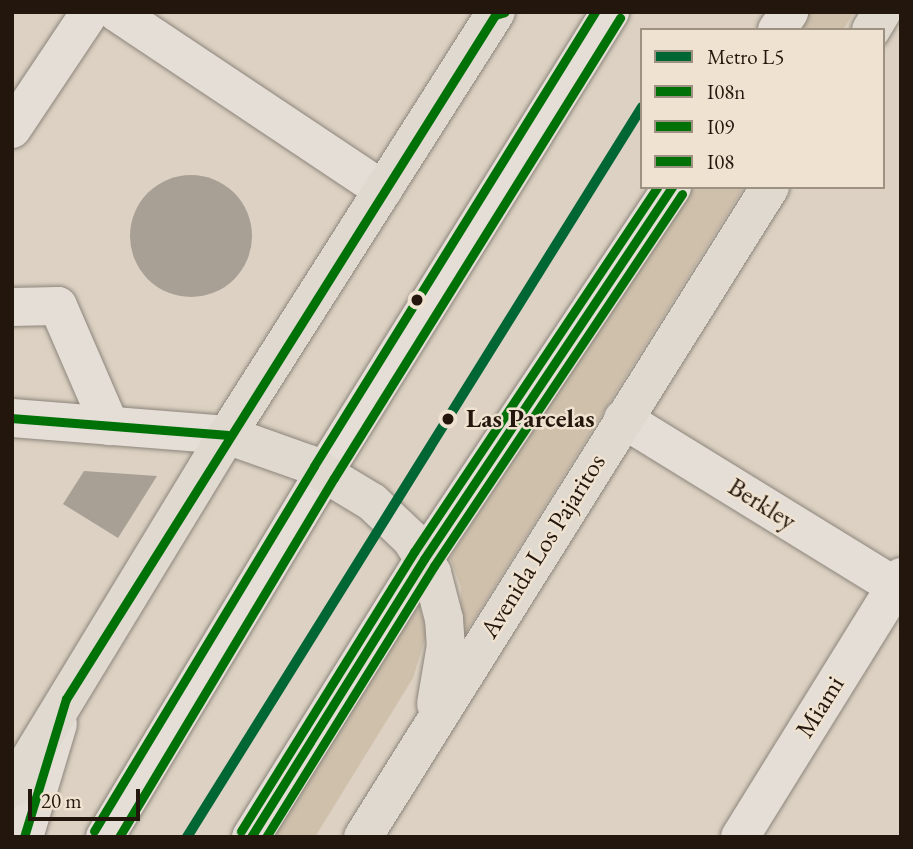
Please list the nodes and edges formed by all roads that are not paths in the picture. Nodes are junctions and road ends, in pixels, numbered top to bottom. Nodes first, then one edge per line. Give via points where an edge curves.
1 (90, 12) edge
2 (116, 12) edge
3 (610, 12) edge
4 (789, 12) edge
5 (882, 12) edge
6 (495, 13) edge
7 (778, 28) edge
8 (872, 28) edge
9 (12, 129) edge
10 (671, 189) edge
11 (770, 189) edge
12 (383, 191) junction
13 (12, 307) edge
14 (12, 418) edge
15 (623, 419) junction
16 (110, 426) junction
17 (227, 435) junction
18 (324, 472) junction
19 (424, 559) junction
20 (899, 584) edge
21 (66, 699) junction
22 (432, 723) junction
23 (12, 788) edge
24 (24, 837) edge
25 (105, 837) edge
26 (251, 837) edge
27 (363, 837) edge
28 (740, 837) edge

1 - 9 street
2 - 12 street
3 - 18 street
4 - 7 street
5 - 8 main road
6 - 12 main road
10 - 19 street
11 - 15 main road, Avenida Los Pajaritos
12 - 17 main road
13 - 16 street via 58,306
14 - 16 street
15 - 20 street, Berkley
15 - 22 main road, Avenida Los Pajaritos
16 - 17 street
17 - 18 main road via 292,455
17 - 21 main road
18 - 19 main road via 395,522
18 - 25 street
19 - 22 main road via 439,594 446,645
19 - 26 street
20 - 28 street, Miami
21 - 23 main road
21 - 24 street
22 - 27 main road, Avenida Los Pajaritos

